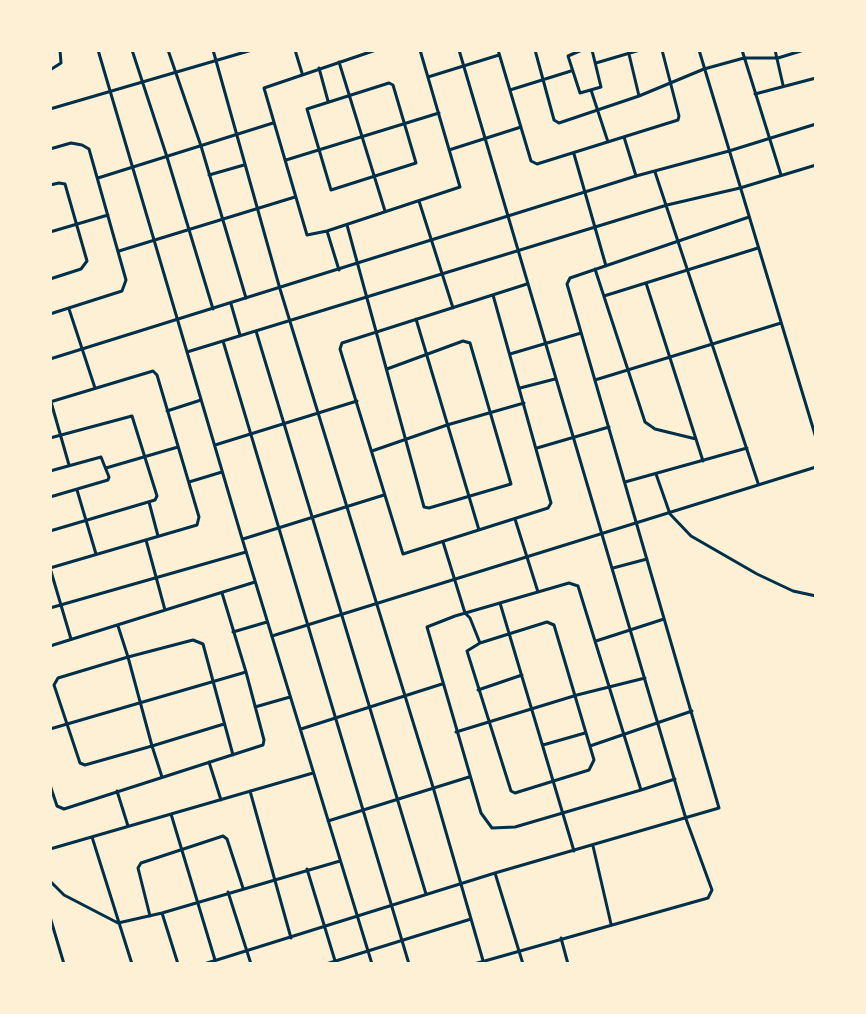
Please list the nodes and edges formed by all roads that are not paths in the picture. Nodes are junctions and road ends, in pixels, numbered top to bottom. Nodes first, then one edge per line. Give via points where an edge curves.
1 (60, 50) edge
2 (98, 50) edge
3 (132, 50) edge
4 (168, 50) edge
5 (213, 50) edge
6 (252, 50) edge
7 (295, 50) edge
8 (375, 50) edge
9 (420, 50) edge
10 (459, 50) edge
11 (535, 50) edge
12 (580, 50) edge
13 (592, 50) edge
14 (640, 50) edge
15 (662, 50) edge
16 (699, 50) edge
17 (742, 50) edge
18 (775, 50) edge
19 (804, 50) edge
20 (499, 52) edge
21 (628, 52) edge
22 (744, 58) junction
23 (778, 58) junction
24 (216, 61) junction
25 (339, 62) junction
26 (596, 63) junction
27 (463, 65) junction
28 (319, 68) junction
29 (704, 69) junction
30 (50, 70) edge
31 (572, 71) junction
32 (175, 73) junction
33 (302, 73) junction
34 (428, 77) junction
35 (816, 78) edge
36 (543, 80) junction
37 (142, 82) junction
38 (670, 84) junction
39 (783, 86) junction
40 (510, 90) junction
41 (591, 90) junction
42 (110, 91) junction
43 (755, 94) junction
44 (350, 95) junction
45 (639, 96) junction
46 (328, 101) junction
47 (50, 109) edge
48 (597, 110) junction
49 (439, 113) junction
50 (405, 122) junction
51 (273, 123) junction
52 (816, 124) edge
53 (521, 127) junction
54 (236, 134) junction
55 (362, 136) junction
56 (624, 137) junction
57 (484, 139) junction
58 (770, 139) junction
59 (608, 142) junction
60 (201, 146) junction
61 (50, 149) edge
62 (318, 149) junction
63 (449, 150) junction
64 (729, 151) junction
65 (574, 153) junction
66 (167, 157) junction
67 (284, 160) junction
68 (245, 165) junction
69 (816, 165) edge
70 (131, 168) junction
71 (654, 171) junction
72 (209, 175) junction
73 (781, 175) junction
74 (636, 176) junction
75 (374, 177) junction
76 (98, 178) junction
77 (50, 185) edge
78 (740, 188) junction
79 (583, 193) junction
80 (295, 197) junction
81 (419, 201) junction
82 (667, 205) junction
83 (257, 207) junction
84 (385, 213) junction
85 (108, 215) junction
86 (507, 217) junction
87 (749, 217) junction
88 (222, 218) junction
89 (76, 224) junction
90 (347, 225) junction
91 (594, 228) junction
92 (189, 229) junction
93 (327, 231) junction
94 (50, 232) edge
95 (153, 240) junction
96 (431, 241) junction
97 (679, 241) junction
98 (758, 248) junction
99 (119, 251) junction
100 (517, 252) junction
101 (358, 264) junction
102 (606, 266) junction
103 (595, 269) junction
104 (339, 270) junction
105 (689, 270) junction
106 (442, 274) junction
107 (50, 279) edge
108 (646, 283) junction
109 (527, 284) junction
110 (280, 289) junction
111 (493, 295) junction
112 (367, 296) junction
113 (604, 296) junction
114 (246, 299) junction
115 (231, 304) junction
116 (453, 308) junction
117 (69, 309) junction
118 (213, 309) junction
119 (50, 314) edge
120 (416, 319) junction
121 (178, 320) junction
122 (290, 320) junction
123 (781, 323) junction
124 (256, 331) junction
125 (376, 332) junction
126 (581, 333) junction
127 (240, 335) junction
128 (223, 341) junction
129 (544, 343) junction
130 (713, 344) junction
131 (83, 349) junction
132 (187, 352) junction
133 (426, 354) junction
134 (510, 354) junction
135 (671, 357) junction
136 (50, 359) edge
137 (387, 369) junction
138 (628, 369) junction
139 (555, 379) junction
140 (595, 380) junction
141 (95, 388) junction
142 (520, 388) junction
143 (201, 400) junction
144 (357, 401) junction
145 (50, 402) edge
146 (524, 403) junction
147 (167, 411) junction
148 (318, 412) junction
149 (491, 412) junction
150 (284, 423) junction
151 (447, 425) junction
152 (609, 427) junction
153 (251, 433) junction
154 (60, 435) junction
155 (50, 438) edge
156 (405, 438) junction
157 (816, 438) edge
158 (572, 439) junction
159 (696, 439) junction
160 (214, 445) junction
161 (178, 447) junction
162 (537, 448) junction
163 (747, 448) junction
164 (372, 451) junction
165 (146, 457) junction
166 (703, 461) junction
167 (69, 465) junction
168 (816, 467) edge
169 (106, 468) junction
170 (50, 471) edge
171 (222, 472) junction
172 (656, 474) junction
173 (189, 482) junction
174 (625, 482) junction
175 (758, 483) junction
176 (77, 490) junction
177 (384, 495) junction
178 (50, 497) edge
179 (469, 497) junction
180 (149, 502) junction
181 (347, 506) junction
182 (670, 514) junction
183 (312, 517) junction
184 (515, 519) junction
185 (85, 520) junction
186 (637, 524) junction
187 (279, 527) junction
188 (479, 530) junction
189 (50, 531) edge
190 (602, 534) junction
191 (158, 536) junction
192 (242, 539) junction
193 (146, 540) junction
194 (443, 542) junction
195 (246, 551) junction
196 (96, 554) junction
197 (527, 557) junction
198 (647, 559) junction
199 (50, 568) edge
200 (613, 568) junction
201 (156, 577) junction
202 (455, 579) junction
203 (255, 582) junction
204 (538, 592) junction
205 (222, 593) junction
206 (816, 596) edge
207 (500, 603) junction
208 (376, 604) junction
209 (60, 605) junction
210 (50, 608) edge
211 (165, 611) junction
212 (465, 613) junction
213 (340, 614) junction
214 (665, 619) junction
215 (267, 622) junction
216 (309, 624) junction
217 (118, 626) junction
218 (631, 628) junction
219 (233, 632) junction
220 (510, 634) junction
221 (272, 636) junction
222 (71, 639) junction
223 (596, 641) junction
224 (480, 643) junction
225 (50, 646) edge
226 (128, 657) junction
227 (246, 672) junction
228 (522, 675) junction
229 (645, 678) junction
230 (212, 681) junction
231 (442, 684) junction
232 (610, 688) junction
233 (478, 690) junction
234 (577, 695) junction
235 (403, 696) junction
236 (290, 697) junction
237 (140, 701) junction
238 (255, 707) junction
239 (369, 707) junction
240 (533, 708) junction
241 (692, 711) junction
242 (336, 718) junction
243 (658, 721) junction
244 (488, 722) junction
245 (66, 723) junction
246 (224, 724) junction
247 (50, 729) edge
248 (300, 729) junction
249 (456, 732) junction
250 (587, 733) junction
251 (623, 734) junction
252 (543, 745) junction
253 (152, 746) junction
254 (590, 746) junction
255 (233, 755) junction
256 (209, 762) junction
257 (313, 773) junction
258 (162, 777) junction
259 (469, 777) junction
260 (675, 779) junction
261 (554, 780) junction
262 (50, 785) edge
263 (433, 787) junction
264 (641, 790) junction
265 (117, 791) junction
266 (250, 791) junction
267 (397, 799) junction
268 (221, 800) junction
269 (364, 810) junction
270 (564, 813) junction
271 (171, 814) junction
272 (686, 819) junction
273 (328, 821) junction
274 (128, 827) junction
275 (92, 837) junction
276 (593, 846) junction
277 (50, 849) edge
278 (181, 850) junction
279 (574, 851) junction
280 (340, 861) junction
281 (307, 869) junction
282 (495, 873) junction
283 (275, 880) junction
284 (50, 881) edge
285 (461, 884) junction
286 (243, 888) junction
287 (228, 892) junction
288 (426, 895) junction
289 (196, 902) junction
290 (392, 906) junction
291 (162, 913) junction
292 (150, 916) junction
293 (50, 917) edge
294 (357, 917) junction
295 (471, 919) junction
296 (118, 923) junction
297 (611, 924) junction
298 (324, 927) junction
299 (291, 938) junction
300 (561, 938) junction
301 (402, 942) junction
302 (247, 951) junction
303 (519, 951) junction
304 (368, 953) junction
305 (215, 961) junction
306 (335, 962) edge
307 (483, 963) edge
308 (64, 964) edge
309 (132, 964) edge
310 (178, 964) edge
311 (204, 964) edge
312 (251, 964) edge
313 (326, 964) edge
314 (372, 964) edge
315 (409, 964) edge
316 (474, 964) edge
317 (523, 964) edge
318 (568, 964) edge

1 - 30 street via 61,63
2 - 42 street
3 - 37 street
4 - 32 street
5 - 24 street
6 - 24 street
7 - 33 street
8 - 25 street
9 - 34 street
10 - 27 street
11 - 36 street
12 - 31 street via 568,54
13 - 26 street
14 - 21 street
15 - 38 street
16 - 29 street
17 - 22 street
18 - 23 street
19 - 23 street
20 - 27 street
20 - 40 street
21 - 26 street
21 - 45 street
22 - 23 street
22 - 29 street
22 - 43 street
23 - 39 street
24 - 32 street
24 - 54 street
25 - 28 street
25 - 44 street
26 - 41 street via 602,85
27 - 34 street
27 - 57 street
28 - 33 street
28 - 46 street
29 - 38 street
29 - 64 street
31 - 36 street
31 - 41 street via 578,92
32 - 37 street
32 - 60 street
33 - 51 street via 264,88
34 - 49 street
35 - 39 street
36 - 40 street
36 - 48 street via 556,122
37 - 42 street
37 - 66 street
38 - 45 street
38 - 56 street via 678,120
39 - 43 street
40 - 53 street
41 - 48 street
42 - 47 street
42 - 70 street
43 - 58 street
44 - 46 street
44 - 50 street via 391,84
44 - 55 street
45 - 48 street
46 - 62 street via 307,111
48 - 59 street
49 - 50 street
49 - 63 street
50 - 55 street
50 - 75 street via 416,163
51 - 54 street
51 - 67 street
52 - 58 street
53 - 57 street
53 - 65 street via 534,164
54 - 60 street
54 - 68 street
55 - 62 street
55 - 75 street
56 - 59 street
56 - 74 street
57 - 63 street
57 - 86 street
58 - 64 street
58 - 73 street
59 - 65 street
60 - 66 street
60 - 72 street
61 - 76 street via 71,143 89,149
62 - 67 street
62 - 75 street via 331,190
63 - 81 street via 460,187
64 - 71 street
64 - 78 street
65 - 79 street
66 - 70 street
66 - 92 street
67 - 80 street
68 - 72 street
68 - 83 street
69 - 73 street
70 - 76 street
70 - 95 street
71 - 74 street
71 - 82 street
72 - 88 street
73 - 78 street
74 - 79 street
75 - 84 street
76 - 85 street
77 - 89 street via 65,184
78 - 82 street
78 - 87 street
79 - 86 street
79 - 91 street
80 - 83 street
80 - 93 street via 307,235
81 - 84 street
81 - 96 street
82 - 91 street
82 - 97 street
83 - 88 street
83 - 110 street
84 - 90 street
85 - 89 street
85 - 99 street
86 - 96 street
86 - 100 street
87 - 97 street
87 - 98 street
88 - 92 street
88 - 114 street
89 - 94 street
89 - 107 street via 85,266
90 - 93 street
90 - 101 street
91 - 100 street
91 - 102 street
92 - 95 street
92 - 118 street
93 - 104 street
95 - 99 street
95 - 121 street
96 - 101 street
96 - 106 street
97 - 102 street
97 - 105 street
98 - 105 street
98 - 123 street
99 - 117 street via 126,280 122,291
100 - 106 street
100 - 109 street
101 - 104 street
101 - 112 street
102 - 103 street
103 - 113 street
103 - 126 street via 568,281
104 - 110 street
105 - 108 street
105 - 130 street
106 - 112 street
106 - 116 street
108 - 113 street
108 - 135 street
109 - 111 street
109 - 129 street
110 - 114 street
110 - 122 street
111 - 116 street
111 - 134 street
112 - 122 street
112 - 125 street
113 - 138 street
114 - 115 street
115 - 118 street
115 - 127 street
116 - 120 street
117 - 119 street
117 - 131 street
118 - 121 street
120 - 125 street
120 - 133 street
121 - 131 street
121 - 132 street
122 - 124 street
122 - 148 street
123 - 130 street
123 - 157 street
124 - 127 street
124 - 150 street
125 - 137 street
125 - 144 street via 345,341 340,349
126 - 129 street
126 - 140 street
127 - 128 street
128 - 132 street
128 - 153 street
129 - 134 street
129 - 139 street
130 - 135 street
130 - 163 street
131 - 136 street
131 - 141 street
132 - 143 street
133 - 137 street
133 - 149 street via 470,343
133 - 151 street
134 - 142 street
135 - 138 street
135 - 159 street
137 - 156 street
138 - 140 street
138 - 159 street via 645,422
139 - 142 street
139 - 158 street
140 - 152 street
141 - 145 street
141 - 147 street via 153,371
142 - 146 street
143 - 147 street
143 - 160 street
144 - 148 street
144 - 164 street
145 - 154 street
146 - 149 street
146 - 162 street
147 - 161 street
148 - 150 street
148 - 181 street
149 - 151 street
149 - 179 street via 511,484
150 - 153 street
150 - 183 street
151 - 156 street
151 - 179 street
152 - 158 street
152 - 174 street
153 - 160 street
153 - 187 street
154 - 155 street
154 - 165 street via 132,416
154 - 167 street
156 - 164 street
156 - 179 street via 424,507
158 - 162 street
158 - 190 street
159 - 166 street
160 - 171 street
161 - 165 street
161 - 173 street
162 - 184 street via 551,503
163 - 166 street
163 - 175 street
164 - 177 street
165 - 169 street
165 - 180 street via 157,496
166 - 172 street
167 - 169 street via 100,457
167 - 170 street
168 - 175 street
169 - 176 street via 108,480
171 - 173 street
171 - 192 street
172 - 174 street
172 - 182 street
173 - 191 street via 199,522
174 - 186 street
175 - 182 street
176 - 178 street
176 - 185 street
177 - 181 street
177 - 194 street via 401,553
179 - 188 street
180 - 185 street
180 - 191 street
181 - 183 street
181 - 208 street
182 - 186 street
182 - 206 street via 691,536 757,574
183 - 187 street
183 - 213 street
184 - 188 street
184 - 197 street
185 - 189 street
185 - 196 street
186 - 190 street
186 - 198 street
187 - 192 street
187 - 216 street
188 - 194 street
190 - 197 street
190 - 200 street
191 - 193 street
192 - 195 street
193 - 196 street
193 - 201 street
194 - 202 street
195 - 201 street
195 - 203 street
196 - 199 street
197 - 202 street
197 - 204 street
198 - 200 street
198 - 214 street
199 - 209 street
200 - 218 street
201 - 209 street
201 - 211 street
202 - 208 street
202 - 212 street
203 - 205 street
203 - 215 street
204 - 207 street
204 - 223 street via 569,583 578,586
205 - 211 street
205 - 219 street
207 - 212 street
207 - 220 street
208 - 213 street
208 - 235 street
209 - 210 street
209 - 222 street
211 - 217 street
212 - 224 street
212 - 231 street via 427,627
213 - 216 street
213 - 239 street
214 - 218 street
214 - 241 street
215 - 219 street
215 - 221 street
216 - 221 street
216 - 242 street
217 - 222 street
217 - 226 street
218 - 223 street
218 - 229 street
219 - 227 street
220 - 224 street
220 - 228 street
220 - 234 street via 547,622 554,625
221 - 236 street
222 - 225 street
223 - 232 street
224 - 233 street via 467,651
226 - 230 street via 198,641
226 - 237 street
226 - 245 street via 55,681
227 - 230 street
227 - 238 street
228 - 233 street
228 - 240 street
229 - 232 street
229 - 243 street
230 - 237 street
230 - 246 street
231 - 235 street
231 - 249 street
232 - 234 street
232 - 251 street
233 - 244 street
234 - 240 street
234 - 250 street
235 - 239 street
235 - 263 street
236 - 238 street
236 - 248 street
237 - 245 street
237 - 253 street
238 - 255 street via 263,745
239 - 242 street
239 - 267 street
240 - 244 street
240 - 252 street
241 - 243 street
241 - 272 street via 719,808
242 - 248 street
242 - 269 street
243 - 251 street
243 - 260 street
244 - 249 street
244 - 261 street via 511,791 521,793
245 - 247 street
245 - 253 street via 82,765
246 - 253 street
246 - 255 street
248 - 257 street
249 - 259 street
250 - 252 street
250 - 254 street
251 - 254 street
251 - 264 street
252 - 261 street
253 - 258 street
254 - 261 street via 594,760 589,770
255 - 256 street
256 - 258 street
256 - 268 street
257 - 266 street
257 - 273 street
258 - 265 street
259 - 263 street
259 - 270 street via 482,818 492,828
260 - 264 street
260 - 272 street
261 - 270 street
262 - 265 street via 57,806 64,809
263 - 267 street
263 - 285 street
264 - 270 street
265 - 274 street
266 - 268 street
266 - 283 street
267 - 269 street
267 - 288 street
268 - 271 street
269 - 273 street
269 - 290 street
270 - 279 street
271 - 274 street
271 - 278 street
272 - 276 street
272 - 297 street via 711,895
273 - 280 street
274 - 275 street
275 - 277 street
275 - 296 street
276 - 279 street
276 - 297 street
278 - 286 street via 225,837
278 - 289 street
278 - 292 street via 139,865
279 - 282 street
280 - 281 street
280 - 294 street
281 - 283 street
281 - 298 street
282 - 285 street
282 - 303 street
283 - 286 street
283 - 299 street
284 - 296 street via 64,895
285 - 288 street
285 - 295 street
286 - 287 street
287 - 289 street
287 - 302 street
288 - 290 street
289 - 291 street
289 - 305 street
290 - 294 street
290 - 301 street
291 - 292 street
291 - 310 street
292 - 296 street
293 - 308 street
294 - 298 street
294 - 304 street
295 - 301 street
295 - 307 street
296 - 309 street
297 - 300 street
298 - 299 street
298 - 306 street
299 - 302 street
300 - 303 street
300 - 318 street
301 - 304 street
301 - 315 street
302 - 305 street
302 - 312 street
303 - 307 street
303 - 317 street
304 - 306 street
304 - 314 street
305 - 311 street
306 - 313 street
307 - 316 street

